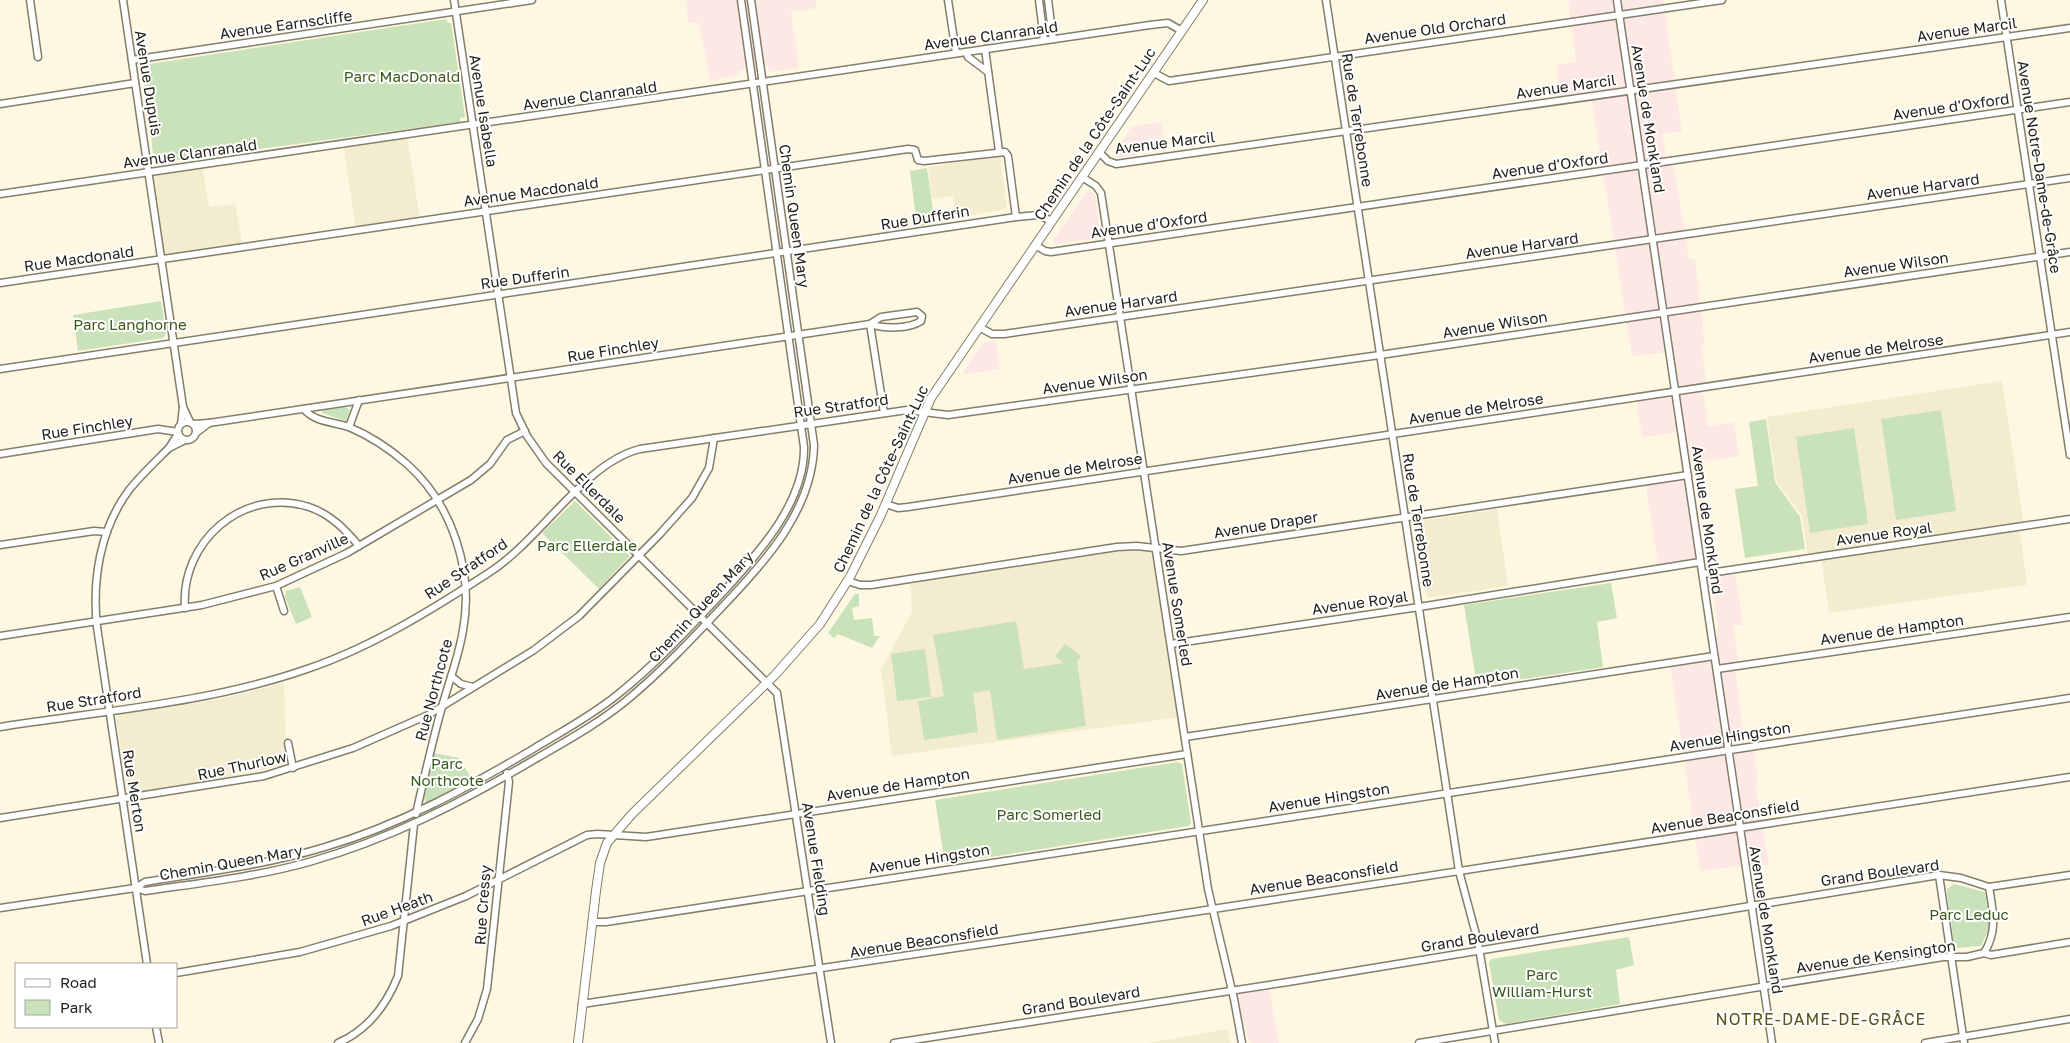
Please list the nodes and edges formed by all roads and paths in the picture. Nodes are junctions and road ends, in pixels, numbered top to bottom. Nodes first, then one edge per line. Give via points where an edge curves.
1 (30, 0) edge
2 (123, 0) edge
3 (454, 0) edge
4 (532, 0) edge
5 (741, 0) edge
6 (751, 0) edge
7 (948, 0) edge
8 (1039, 0) edge
9 (1048, 0) edge
10 (1203, 0) edge
11 (1326, 0) edge
12 (1617, 0) edge
13 (1722, 0) edge
14 (2001, 0) edge
15 (455, 13) junction
16 (1619, 15) junction
17 (2070, 28) edge
18 (1182, 31) junction
19 (2007, 37) junction
20 (1053, 39) junction
21 (1044, 40) junction
22 (985, 49) junction
23 (966, 52) junction
24 (956, 53) junction
25 (1335, 57) junction
26 (38, 58) dead end
27 (132, 60) junction
28 (988, 72) junction
29 (1154, 73) junction
30 (763, 82) junction
31 (135, 84) junction
32 (752, 84) junction
33 (1630, 91) junction
34 (2070, 102) edge
35 (0, 104) edge
36 (2018, 110) junction
37 (472, 125) junction
38 (1346, 131) junction
39 (999, 151) junction
40 (1099, 152) junction
41 (1642, 165) junction
42 (776, 169) junction
43 (765, 171) junction
44 (149, 172) junction
45 (1082, 177) junction
46 (2070, 178) edge
47 (2029, 184) junction
48 (0, 194) edge
49 (1357, 207) junction
50 (485, 212) junction
51 (1016, 217) junction
52 (1052, 220) junction
53 (1654, 240) junction
54 (1109, 243) junction
55 (1035, 245) junction
56 (787, 252) junction
57 (2070, 252) edge
58 (776, 253) junction
59 (491, 256) joint
60 (2040, 256) junction
61 (161, 260) junction
62 (1368, 282) junction
63 (0, 283) edge
64 (497, 295) junction
65 (1664, 312) junction
66 (1120, 317) junction
67 (870, 324) junction
68 (979, 327) junction
69 (2070, 332) edge
70 (798, 334) junction
71 (2052, 335) junction
72 (788, 336) junction
73 (174, 343) junction
74 (1380, 355) junction
75 (0, 369) edge
76 (510, 378) junction
77 (1131, 390) junction
78 (1676, 391) junction
79 (359, 400) junction
80 (183, 407) junction
81 (304, 409) junction
82 (924, 412) junction
83 (884, 413) junction
84 (2067, 418) edge
85 (192, 423) junction
86 (209, 423) junction
87 (811, 423) junction
88 (181, 424) junction
89 (802, 425) junction
90 (349, 428) junction
91 (524, 431) junction
92 (178, 433) junction
93 (196, 433) junction
94 (1392, 434) junction
95 (714, 438) junction
96 (185, 440) junction
97 (169, 448) junction
98 (0, 454) edge
99 (2070, 455) edge
100 (1144, 471) junction
101 (1688, 475) junction
102 (576, 493) junction
103 (437, 500) junction
104 (886, 504) junction
105 (1404, 514) junction
106 (2070, 519) edge
107 (107, 532) junction
108 (0, 545) edge
109 (359, 546) junction
110 (1156, 549) junction
111 (640, 556) junction
112 (1700, 562) junction
113 (1703, 574) junction
114 (848, 581) junction
115 (276, 586) junction
116 (466, 587) junction
117 (1419, 607) junction
118 (185, 608) junction
119 (284, 612) dead end
120 (700, 616) junction
121 (2070, 617) edge
122 (96, 621) junction
123 (707, 623) junction
124 (0, 636) edge
125 (1171, 644) junction
126 (1714, 656) junction
127 (1717, 669) junction
128 (451, 676) junction
129 (768, 683) junction
130 (473, 688) junction
131 (2070, 698) edge
132 (1433, 699) junction
133 (442, 707) junction
134 (109, 710) junction
135 (0, 727) edge
136 (1184, 737) junction
137 (288, 743) dead end
138 (1727, 750) junction
139 (1187, 754) junction
140 (504, 766) junction
141 (293, 768) junction
142 (508, 776) junction
143 (2070, 777) edge
144 (1447, 793) junction
145 (122, 799) junction
146 (416, 813) junction
147 (796, 814) junction
148 (0, 818) edge
149 (414, 825) junction
150 (1739, 828) junction
151 (1199, 831) junction
152 (613, 835) junction
153 (284, 858) junction
154 (286, 868) junction
155 (1459, 871) junction
156 (1938, 875) junction
157 (2070, 875) edge
158 (497, 880) junction
159 (1989, 887) junction
160 (135, 888) junction
161 (808, 891) junction
162 (1750, 905) junction
163 (0, 908) edge
164 (1211, 908) junction
165 (404, 921) junction
166 (592, 922) junction
167 (2070, 942) edge
168 (1480, 951) junction
169 (1984, 953) junction
170 (1950, 957) junction
171 (147, 963) edge
172 (820, 969) junction
173 (178, 973) edge
174 (1763, 987) junction
175 (1232, 990) junction
176 (582, 1004) junction
177 (2070, 1019) edge
178 (156, 1028) edge
179 (1493, 1031) junction
180 (1963, 1040) edge
181 (158, 1043) edge
182 (338, 1043) edge
183 (465, 1043) edge
184 (578, 1043) edge
185 (831, 1043) edge
186 (894, 1043) edge
187 (1242, 1043) edge
188 (1420, 1043) edge
189 (1495, 1043) edge
190 (1772, 1043) edge
191 (1925, 1043) edge

1 - 26 street
2 - 27 street, Avenue Dupuis
3 - 15 street, Avenue Isabella
4 - 15 street, Avenue Earnscliffe
5 - 32 street, Chemin Queen Mary
6 - 30 street, Chemin Queen Mary
7 - 24 street
8 - 21 street
9 - 20 street
10 - 18 main road, Chemin de la Côte-Saint-Luc
11 - 25 street, Rue de Terrebonne
12 - 16 street, Avenue de Monkland
13 - 16 street, Avenue Old Orchard
14 - 19 street, Avenue Notre-Dame-de-Grâce
15 - 27 street, Avenue Earnscliffe
15 - 37 street, Avenue Isabella
16 - 25 street, Avenue Old Orchard
16 - 33 street, Avenue de Monkland
17 - 19 street, Avenue Marcil
18 - 20 street, Avenue Clanranald via 1165,23
18 - 29 main road, Chemin de la Côte-Saint-Luc
19 - 33 street, Avenue Marcil
19 - 36 street, Avenue Notre-Dame-de-Grâce
20 - 21 street, Avenue Clanranald
21 - 22 street, Avenue Clanranald
22 - 23 street, Avenue Clanranald
22 - 28 street
23 - 24 street, Avenue Clanranald
23 - 28 street
24 - 30 street, Avenue Clanranald
25 - 29 street, Avenue Old Orchard via 1169,81
25 - 38 street, Rue de Terrebonne
27 - 31 street, Avenue Dupuis
28 - 39 street
29 - 40 main road, Chemin de la Côte-Saint-Luc
30 - 32 street, Avenue Clanranald
30 - 42 street, Chemin Queen Mary
31 - 35 street
31 - 44 street, Avenue Dupuis
32 - 37 street, Avenue Clanranald
32 - 43 street, Chemin Queen Mary
33 - 38 street, Avenue Marcil
33 - 41 street, Avenue de Monkland
34 - 36 street, Avenue d'Oxford
36 - 41 street, Avenue d'Oxford
36 - 47 street, Avenue Notre-Dame-de-Grâce
37 - 44 street, Avenue Clanranald
37 - 50 street, Avenue Isabella
38 - 40 street, Avenue Marcil via 1116,164
38 - 49 street, Rue de Terrebonne
39 - 42 street, Avenue Macdonald via 924,161 918,159 914,150 906,150
39 - 51 street via 1008,156
40 - 45 main road, Chemin de la Côte-Saint-Luc
41 - 49 street, Avenue d'Oxford
41 - 53 street, Avenue de Monkland
42 - 43 street, Avenue Macdonald
42 - 56 street, Chemin Queen Mary
43 - 50 street, Avenue Macdonald
43 - 58 street, Chemin Queen Mary
44 - 48 street, Avenue Clanranald
44 - 61 street, Avenue Dupuis
45 - 52 main road, Chemin de la Côte-Saint-Luc
45 - 54 street, Avenue Somerled via 1101,191
46 - 47 street, Avenue Harvard
47 - 53 street, Avenue Harvard
47 - 60 street, Avenue Notre-Dame-de-Grâce
49 - 54 street, Avenue d'Oxford
49 - 62 street, Rue de Terrebonne
50 - 59 street, Avenue Isabella
50 - 61 street, Avenue Macdonald
51 - 52 street, Rue Dufferin via 1038,215
51 - 56 street, Rue Dufferin
52 - 55 main road, Chemin de la Côte-Saint-Luc
53 - 62 street, Avenue Harvard
53 - 65 street, Avenue de Monkland
54 - 55 street, Avenue d'Oxford via 1048,252
54 - 66 street, Avenue Somerled
55 - 68 main road, Chemin de la Côte-Saint-Luc
56 - 58 street, Rue Dufferin
56 - 70 street, Chemin Queen Mary
57 - 60 street, Avenue Wilson
58 - 64 street, Rue Dufferin
58 - 72 street, Chemin Queen Mary
59 - 64 street, Rue Ellerdale
60 - 65 street, Avenue Wilson
60 - 71 street, Avenue Notre-Dame-de-Grâce
61 - 63 street, Rue Macdonald
61 - 73 street, Avenue Dupuis
62 - 66 street, Avenue Harvard
62 - 74 street, Rue de Terrebonne
64 - 73 street, Rue Dufferin
64 - 76 street, Rue Ellerdale
65 - 74 street, Avenue Wilson
65 - 78 street, Avenue de Monkland
66 - 68 street, Avenue Harvard via 997,335
66 - 77 street, Avenue Somerled
67 - 67 street via 882,328 916,323 922,316 917,312 883,316
67 - 70 street, Rue Finchley
67 - 83 street
68 - 82 main road, Chemin de la Côte-Saint-Luc
69 - 71 street, Avenue de Melrose
70 - 72 street, Rue Finchley
70 - 87 street, Chemin Queen Mary
71 - 78 street, Avenue de Melrose
71 - 84 street, Avenue Notre-Dame-de-Grâce
72 - 76 street, Rue Finchley
72 - 89 street, Chemin Queen Mary
73 - 75 street, Rue Dufferin
73 - 80 street, Avenue Dupuis
74 - 77 street, Avenue Wilson
74 - 94 street, Rue de Terrebonne
76 - 79 street, Rue Finchley
76 - 91 street, Rue Ellerdale via 515,409
77 - 82 street, Avenue Wilson via 948,415
77 - 100 street, Avenue Somerled
78 - 94 street, Avenue de Melrose
78 - 101 street, Avenue de Monkland
79 - 81 street, Rue Finchley
79 - 90 street
80 - 85 street
80 - 88 street
81 - 86 street, Rue Finchley
81 - 90 street, Rue Northcote via 309,415
82 - 83 street, Rue Stratford via 912,409
82 - 104 main road, Chemin de la Côte-Saint-Luc
83 - 87 street, Rue Stratford
84 - 99 street, Avenue Notre-Dame-de-Grâce
85 - 86 street, Rue Finchley
85 - 88 street
85 - 93 street
86 - 93 street, Rue Finchley
87 - 89 street, Rue Stratford
87 - 123 street, Chemin Queen Mary via 814,462 800,505 764,558
88 - 92 street
89 - 95 street, Rue Stratford
89 - 120 street, Chemin Queen Mary via 804,462 794,494 752,557
90 - 103 street, Rue Northcote via 398,456
91 - 102 street, Rue Ellerdale via 543,459
91 - 103 street, Rue Granville via 507,440 481,473
92 - 96 street
92 - 97 street
92 - 98 street, Rue Finchley via 158,429
93 - 96 street via 193,438
94 - 100 street, Avenue de Melrose
94 - 105 street, Rue de Terrebonne
95 - 102 street, Rue Stratford via 624,454 602,467
95 - 111 street, Rue Thurlow via 710,463 698,488
96 - 97 street
97 - 107 street, Rue Merton via 128,491
100 - 104 street, Avenue de Melrose via 902,508
100 - 110 street, Avenue Somerled
101 - 105 street, Avenue Draper
101 - 112 street, Avenue de Monkland
102 - 111 street, Rue Ellerdale
102 - 116 street, Rue Stratford via 512,556
103 - 109 street, Rue Granville
103 - 116 street, Rue Northcote via 456,539
104 - 114 main road, Chemin de la Côte-Saint-Luc
105 - 110 street, Avenue Draper via 1181,551
105 - 117 street, Rue de Terrebonne
106 - 113 street, Avenue Royal
107 - 108 street via 94,530
107 - 122 street, Rue Merton via 96,577
109 - 115 street, Rue Granville
109 - 118 street via 336,521 308,507 277,503 248,509 220,525 201,545 186,578
110 - 114 street, Avenue Draper via 1117,547 871,585
110 - 125 street, Avenue Somerled
111 - 120 street, Rue Ellerdale
111 - 130 street, Rue Thurlow via 563,629
112 - 113 street, Avenue de Monkland
112 - 117 street, Avenue Royal
113 - 126 street, Avenue de Monkland
114 - 129 main road, Chemin de la Côte-Saint-Luc via 816,629
115 - 118 street, Rue Granville
115 - 119 street
116 - 128 street, Rue Northcote via 464,629
116 - 134 street, Rue Stratford via 389,633 308,669 237,689
117 - 125 street, Avenue Royal
117 - 132 street, Rue de Terrebonne
118 - 122 street, Rue Granville
120 - 123 street, Rue Ellerdale
120 - 140 street, Chemin Queen Mary via 614,698
121 - 127 street, Avenue de Hampton
122 - 124 street, Rue Granville
122 - 134 street, Rue Merton
123 - 129 street, Rue Ellerdale
123 - 142 street, Chemin Queen Mary via 625,701
125 - 136 street, Avenue Somerled
126 - 127 street, Avenue de Monkland
126 - 132 street, Avenue de Hampton
127 - 138 street, Avenue de Monkland
128 - 130 street
128 - 133 street, Rue Northcote
129 - 147 street, Avenue Fielding via 778,696
129 - 152 main road, Chemin de la Côte-Saint-Luc
130 - 133 street, Rue Thurlow
131 - 138 street, Avenue Hingston
132 - 136 street, Avenue de Hampton
132 - 144 street, Rue de Terrebonne
133 - 141 street, Rue Thurlow via 382,736
133 - 146 street, Rue Northcote
134 - 135 street, Rue Stratford
134 - 145 street, Rue Merton
136 - 139 street, Avenue Somerled
137 - 141 street
138 - 144 street, Avenue Hingston
138 - 150 street, Avenue de Monkland
139 - 147 street, Avenue de Hampton
139 - 151 street, Avenue Somerled
140 - 142 street, Rue Cressy
140 - 146 street, Chemin Queen Mary
141 - 145 street, Rue Thurlow via 240,781
142 - 149 street, Chemin Queen Mary
142 - 158 street, Rue Cressy
143 - 150 street, Avenue Beaconsfield
144 - 151 street, Avenue Hingston
144 - 155 street, Rue de Terrebonne
145 - 148 street, Rue Thurlow
145 - 160 street, Rue Merton
146 - 149 street, Rue Northcote
146 - 153 street, Chemin Queen Mary via 353,838
147 - 152 street, Avenue de Hampton via 646,837
147 - 161 street, Avenue Fielding
149 - 154 street, Chemin Queen Mary via 356,848
149 - 165 street, Rue Northcote
150 - 155 street, Avenue Beaconsfield
150 - 162 street, Avenue de Monkland
151 - 161 street, Avenue Hingston
151 - 164 street, Avenue Somerled
152 - 158 street, Rue Heath via 587,835
152 - 166 main road, Chemin de la Côte-Saint-Luc via 600,863
153 - 154 street
153 - 160 street, Chemin Queen Mary via 145,882
154 - 160 street, Chemin Queen Mary via 145,891
155 - 164 street, Avenue Beaconsfield
155 - 168 street, Rue de Terrebonne
156 - 159 street, Grand Boulevard
156 - 162 street, Grand Boulevard
156 - 170 street
157 - 159 street, Grand Boulevard
158 - 165 street, Rue Heath
158 - 183 street, Rue Cressy via 487,989 478,1018
159 - 169 street via 1995,925
160 - 163 street, Chemin Queen Mary
160 - 171 street, Rue Merton
161 - 166 street, Avenue Hingston
161 - 172 street, Avenue Fielding
162 - 168 street, Grand Boulevard
162 - 174 street, Avenue de Monkland
164 - 172 street, Avenue Beaconsfield
164 - 175 street, Avenue Somerled
165 - 173 street, Rue Heath via 300,952
165 - 182 street, Rue Northcote via 400,964 389,996 363,1028
166 - 176 main road, Chemin de la Côte-Saint-Luc
167 - 169 street, Avenue de Kensington via 1991,955
168 - 175 street, Grand Boulevard
168 - 179 street, Rue de Terrebonne
169 - 170 street, Avenue de Kensington
170 - 174 street, Avenue de Kensington
170 - 180 street
172 - 176 street, Avenue Beaconsfield
172 - 185 street, Avenue Fielding
174 - 179 street, Avenue de Kensington
174 - 190 street, Avenue de Monkland
175 - 186 street, Grand Boulevard
175 - 187 street, Avenue Somerled
176 - 184 main road, Chemin de la Côte-Saint-Luc
177 - 180 street
178 - 181 street
179 - 188 street, Avenue de Kensington
179 - 189 street, Rue de Terrebonne
180 - 191 street

